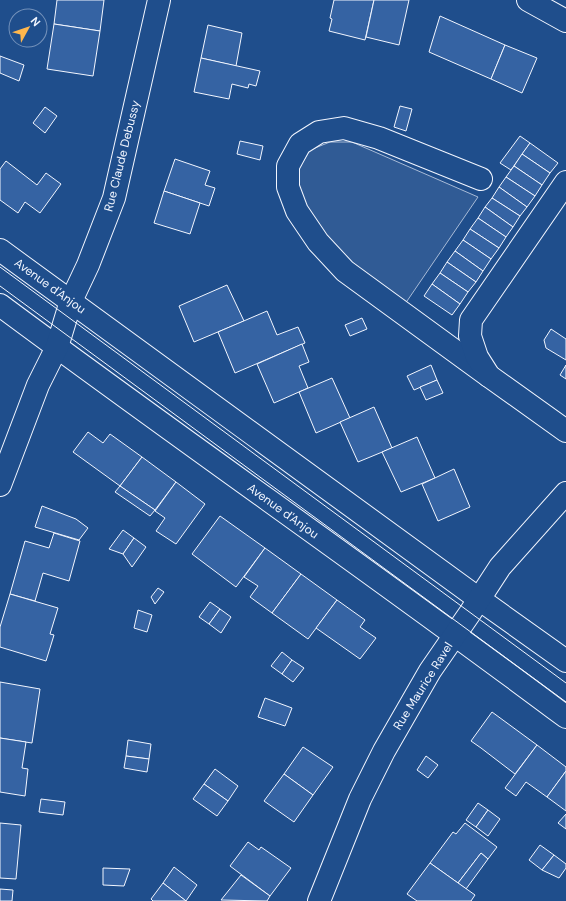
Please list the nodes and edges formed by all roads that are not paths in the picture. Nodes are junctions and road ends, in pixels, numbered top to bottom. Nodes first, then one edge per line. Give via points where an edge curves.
1 (159, 0) edge
2 (528, 0) edge
3 (566, 21) edge
4 (480, 179) dead end
5 (566, 182) edge
6 (0, 250) edge
7 (70, 301) junction
8 (0, 305) edge
9 (56, 347) junction
10 (489, 376) junction
11 (566, 431) edge
12 (0, 485) edge
13 (566, 493) edge
14 (479, 599) junction
15 (455, 634) junction
16 (566, 661) edge
17 (566, 717) edge
18 (319, 901) edge

1 - 7 street, Rue Claude Debussy via 114,198 88,265
2 - 3 street
4 - 10 street via 379,138 344,128 319,132 300,144 288,166 288,187 297,211 318,242 345,271
5 - 10 street via 472,320 470,336 477,357
6 - 7 street, Avenue d'Anjou
7 - 9 street, Rue Claude Debussy
7 - 14 street, Avenue d'Anjou
8 - 9 street, Avenue d'Anjou
9 - 12 street, Rue Claude Debussy via 38,385
9 - 15 street, Avenue d'Anjou
10 - 11 street
13 - 14 street, Rue Maurice Ravel via 500,567
14 - 15 street, Rue Maurice Ravel
14 - 16 street, Avenue d'Anjou
15 - 17 street, Avenue d'Anjou
15 - 18 street, Rue Maurice Ravel via 430,671 384,751 360,799

